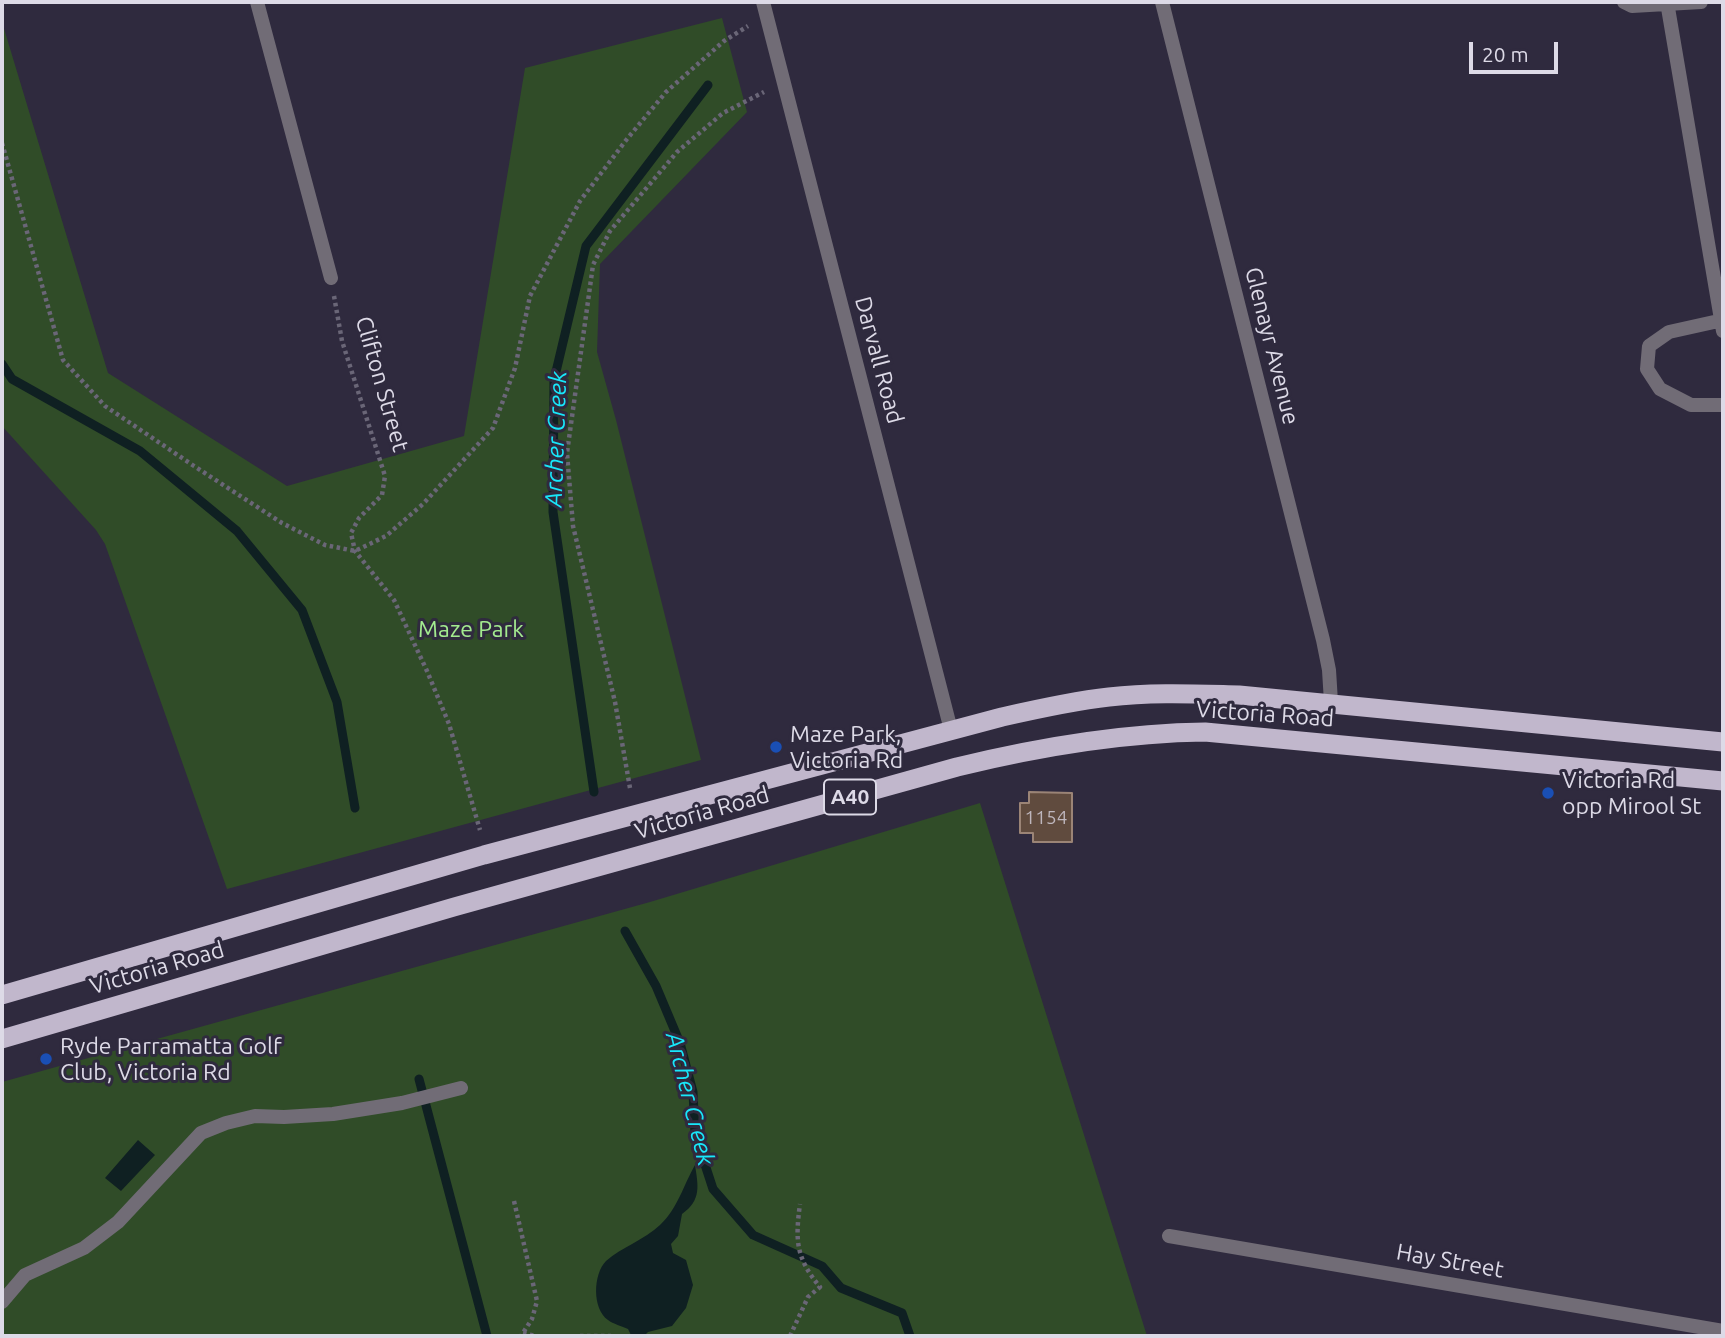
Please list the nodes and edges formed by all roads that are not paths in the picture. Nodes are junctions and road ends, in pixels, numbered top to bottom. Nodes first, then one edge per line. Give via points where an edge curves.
1 (257, 2) edge
2 (1162, 2) edge
3 (1623, 2) edge
4 (1667, 2) edge
5 (1701, 2) edge
6 (764, 8) edge
7 (331, 278) road end
8 (1723, 323) edge
9 (1723, 405) edge
10 (1331, 702) junction
11 (951, 730) junction
12 (1723, 742) edge
13 (1723, 781) edge
14 (2, 995) edge
15 (2, 1039) edge
16 (456, 1090) dead end
17 (1169, 1236) dead end
18 (2, 1302) edge
19 (1723, 1331) edge

1 - 7 street
2 - 10 street, Glenayr Avenue via 1323,640
3 - 4 street via 1632,6
4 - 5 street
4 - 8 street
6 - 11 street, Darvall Road
8 - 9 street via 1669,332 1649,346 1647,369 1660,389 1691,405
10 - 11 highway, Victoria Road / A40 via 1240,695 1111,696
10 - 12 highway, Victoria Road / A40
11 - 14 highway, Victoria Road / A40 via 484,855
13 - 15 highway, Victoria Road / A40 via 1205,732 1079,741 944,771
16 - 18 street via 333,1114 255,1116 201,1133 118,1222 84,1248 24,1275
17 - 19 street, Hay Street

